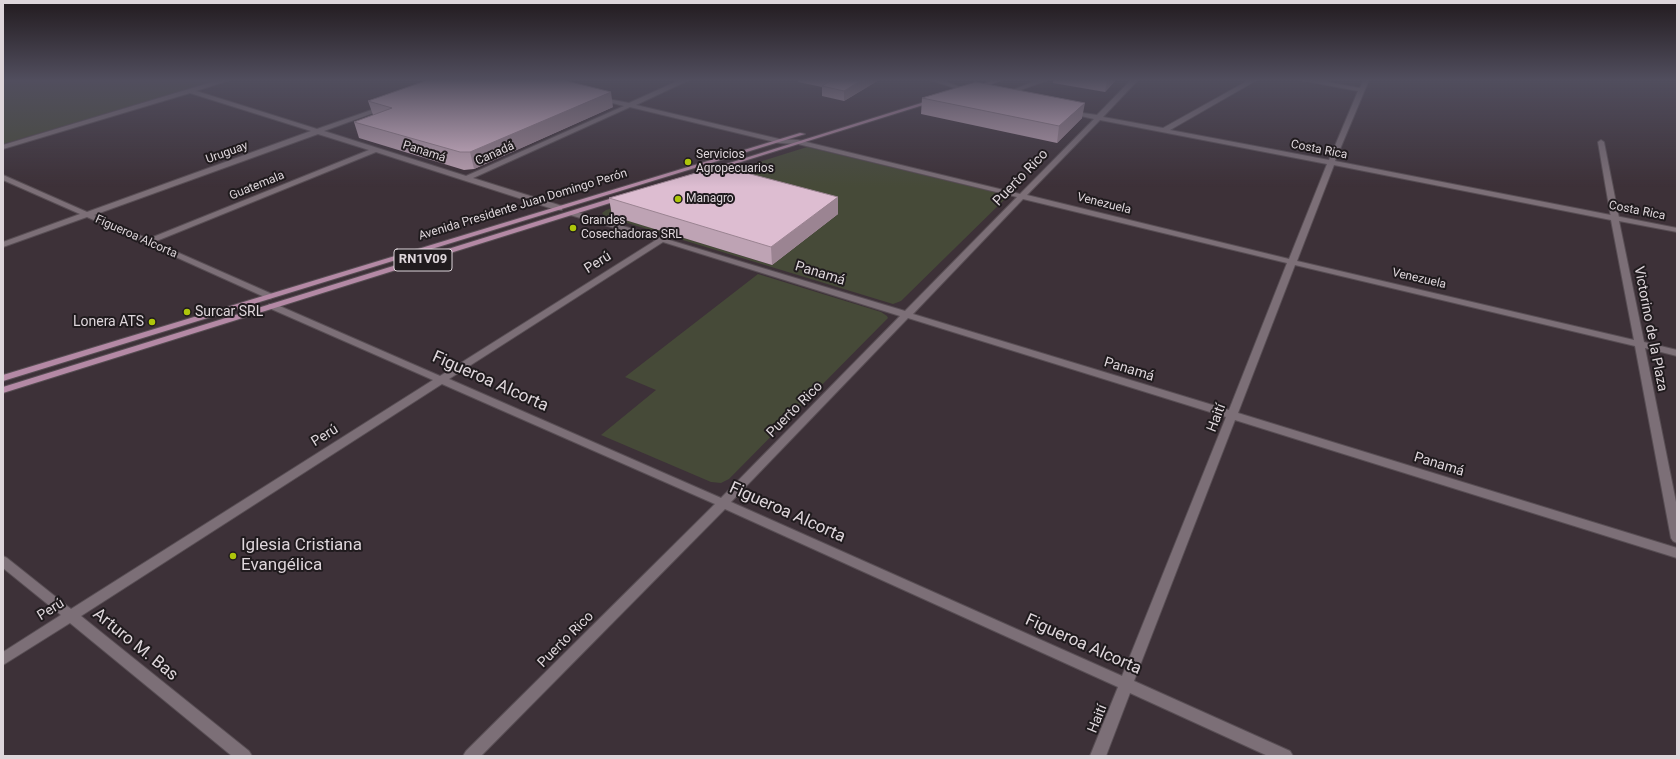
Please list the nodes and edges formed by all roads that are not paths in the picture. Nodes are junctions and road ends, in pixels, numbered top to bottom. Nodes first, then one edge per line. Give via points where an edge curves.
1 (110, 115) edge
2 (264, 115) edge
3 (362, 115) edge
4 (609, 115) edge
5 (670, 115) edge
6 (871, 115) edge
7 (880, 115) edge
8 (1085, 115) edge
9 (1101, 115) edge
10 (1191, 115) edge
11 (1351, 115) edge
12 (1099, 118) junction
13 (1163, 131) junction
14 (317, 132) junction
15 (779, 141) junction
16 (798, 142) junction
17 (1601, 142) dead end
18 (3, 147) edge
19 (375, 150) junction
20 (1331, 163) junction
21 (701, 173) edge
22 (3, 177) edge
23 (466, 179) junction
24 (625, 197) edge
25 (1022, 197) junction
26 (558, 208) junction
27 (573, 213) junction
28 (87, 215) junction
29 (1615, 218) junction
30 (1677, 230) edge
31 (662, 240) junction
32 (147, 242) junction
33 (3, 246) edge
34 (1292, 262) junction
35 (271, 301) junction
36 (908, 315) junction
37 (1639, 344) junction
38 (1677, 353) edge
39 (3, 378) edge
40 (442, 379) junction
41 (3, 390) edge
42 (1232, 416) junction
43 (723, 503) junction
44 (1677, 538) edge
45 (1677, 553) edge
46 (3, 561) edge
47 (70, 616) junction
48 (3, 658) edge
49 (1128, 684) junction
50 (244, 756) edge
51 (471, 756) edge
52 (1098, 756) edge
53 (1285, 756) edge

1 - 18 street
2 - 14 street, Panamá
3 - 14 street, Uruguay
4 - 23 street, Canadá
5 - 15 street, Venezuela
6 - 15 main road, Avenida Presidente Juan Domingo Perón / RN1V09
7 - 16 main road, Avenida Presidente Juan Domingo Perón / RN1V09
8 - 12 street, Costa Rica
9 - 12 street, Puerto Rico
10 - 13 street
11 - 20 street, Haití
12 - 13 street, Costa Rica
12 - 25 street, Puerto Rico
13 - 20 street, Costa Rica
14 - 19 street, Panamá
14 - 28 street, Uruguay
15 - 16 street, Venezuela
15 - 26 main road, Avenida Presidente Juan Domingo Perón / RN1V09
16 - 21 main road, Avenida Presidente Juan Domingo Perón / RN1V09
16 - 25 street, Venezuela
17 - 29 street, Victorino de la Plaza
19 - 23 street, Panamá
19 - 32 street, Guatemala
20 - 29 street, Costa Rica
20 - 34 street, Haití
22 - 28 street, Figueroa Alcorta
23 - 26 street, Panamá
24 - 27 main road, Avenida Presidente Juan Domingo Perón / RN1V09
25 - 34 street, Venezuela
25 - 36 street, Puerto Rico
26 - 35 main road, Avenida Presidente Juan Domingo Perón / RN1V09
27 - 31 street, Panamá
27 - 35 main road, Avenida Presidente Juan Domingo Perón / RN1V09
28 - 32 street, Figueroa Alcorta
28 - 33 street, Uruguay
29 - 30 street, Costa Rica
29 - 37 street, Victorino de la Plaza
31 - 36 street, Panamá
31 - 40 street, Perú
32 - 35 street, Figueroa Alcorta
34 - 37 street, Venezuela
34 - 42 street, Haití
35 - 39 main road, Avenida Presidente Juan Domingo Perón / RN1V09
35 - 40 street, Figueroa Alcorta
35 - 41 main road, Avenida Presidente Juan Domingo Perón / RN1V09
36 - 42 street, Panamá
36 - 43 street, Puerto Rico
37 - 38 street, Venezuela
37 - 44 street, Victorino de la Plaza
40 - 43 street, Figueroa Alcorta
40 - 47 street, Perú
42 - 45 street, Panamá
42 - 49 street, Haití
43 - 49 street, Figueroa Alcorta
43 - 51 street, Puerto Rico
46 - 47 street, Arturo M. Bas
47 - 48 street, Perú
47 - 50 street, Arturo M. Bas
49 - 52 street, Haití
49 - 53 street, Figueroa Alcorta

